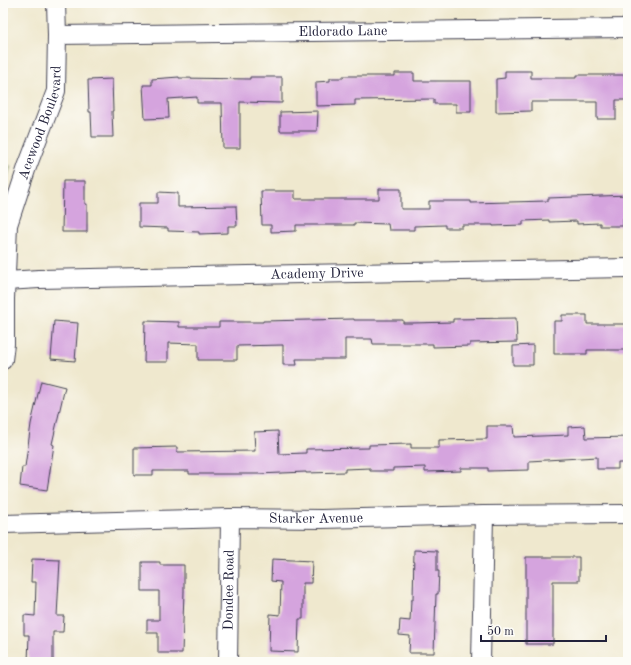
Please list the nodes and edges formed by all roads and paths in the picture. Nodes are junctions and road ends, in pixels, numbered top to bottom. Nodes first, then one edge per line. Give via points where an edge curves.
1 (56, 3) edge
2 (628, 28) edge
3 (57, 35) junction
4 (628, 268) edge
5 (6, 281) junction
6 (3, 360) edge
7 (628, 514) edge
8 (484, 515) junction
9 (230, 518) junction
10 (3, 524) edge
11 (228, 662) edge
12 (481, 662) edge

1 - 3 street, Acewood Boulevard
2 - 3 street, Eldorado Lane
3 - 5 street, Acewood Boulevard via 56,91 8,225
4 - 5 street, Academy Drive via 47,278
5 - 6 street, Acewood Boulevard
7 - 8 street, Starker Avenue
8 - 9 street, Starker Avenue
8 - 12 street
9 - 10 street, Starker Avenue
9 - 11 street, Dondee Road

